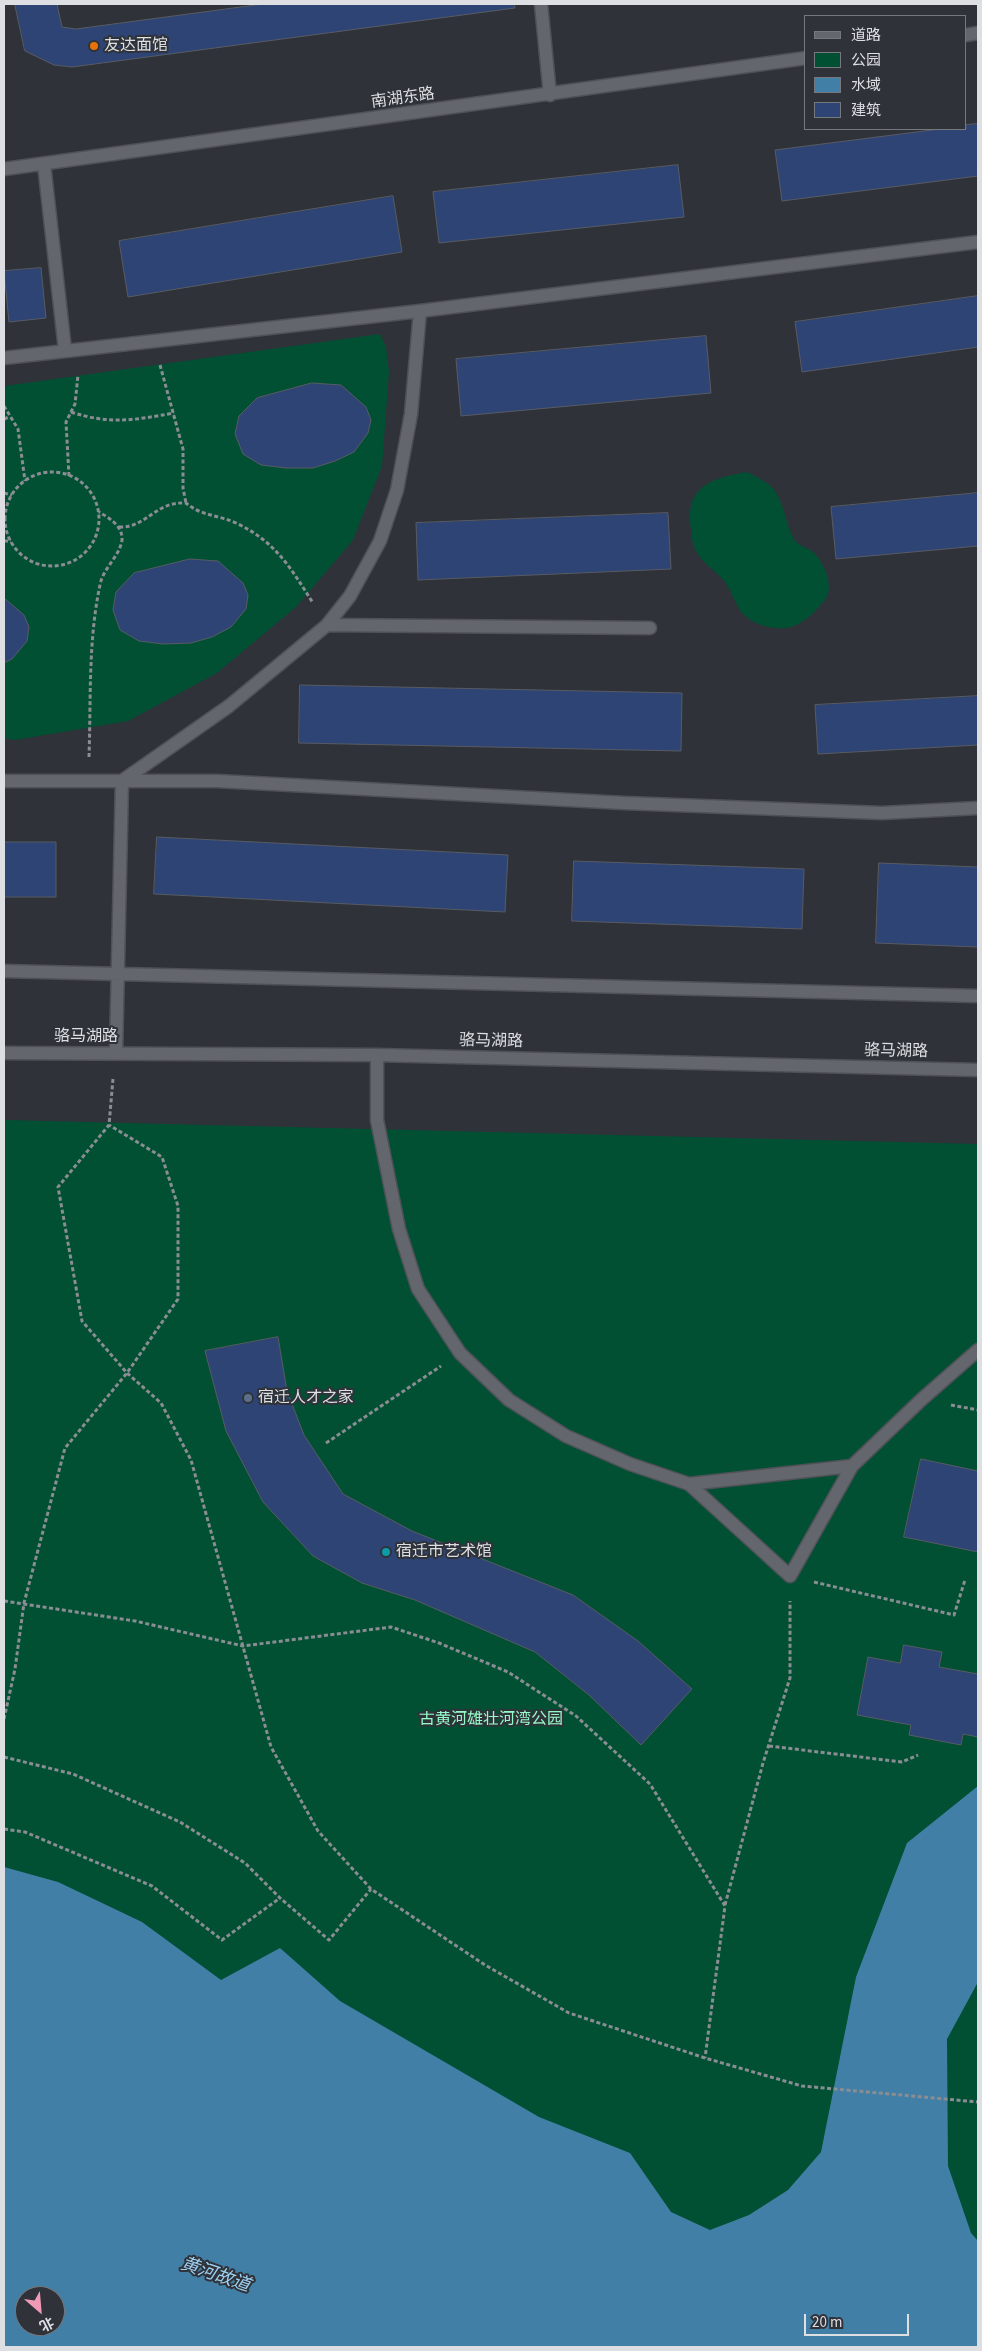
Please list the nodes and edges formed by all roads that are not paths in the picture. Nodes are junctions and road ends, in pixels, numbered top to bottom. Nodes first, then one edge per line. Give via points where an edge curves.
1 (541, 4) edge
2 (804, 58) edge
3 (550, 95) junction
4 (44, 164) junction
5 (4, 169) edge
6 (978, 242) edge
7 (420, 311) junction
8 (71, 349) junction
9 (4, 358) edge
10 (327, 624) junction
11 (650, 628) dead end
12 (4, 781) edge
13 (122, 781) junction
14 (978, 808) edge
15 (4, 971) edge
16 (117, 974) junction
17 (978, 996) edge
18 (4, 1053) edge
19 (116, 1053) junction
20 (377, 1055) junction
21 (978, 1070) edge
22 (978, 1350) edge
23 (852, 1466) junction
24 (689, 1484) junction

1 - 3 street
2 - 3 street, 南湖东路
3 - 4 street, 南湖东路
4 - 5 street, 南湖东路
4 - 8 street
6 - 7 street
7 - 8 street
7 - 10 street via 411,414 397,490 367,568
8 - 9 street
10 - 11 street
10 - 13 street via 229,706
12 - 13 street
13 - 14 street via 217,781 882,813
13 - 16 street
15 - 16 street
16 - 17 street
16 - 19 street
18 - 19 street, 骆马湖路
19 - 20 street, 骆马湖路
20 - 21 street, 骆马湖路
20 - 24 street via 377,1120 399,1229 418,1289 460,1353 509,1400 566,1436 630,1464
22 - 23 street
23 - 24 street
23 - 24 street via 790,1576

